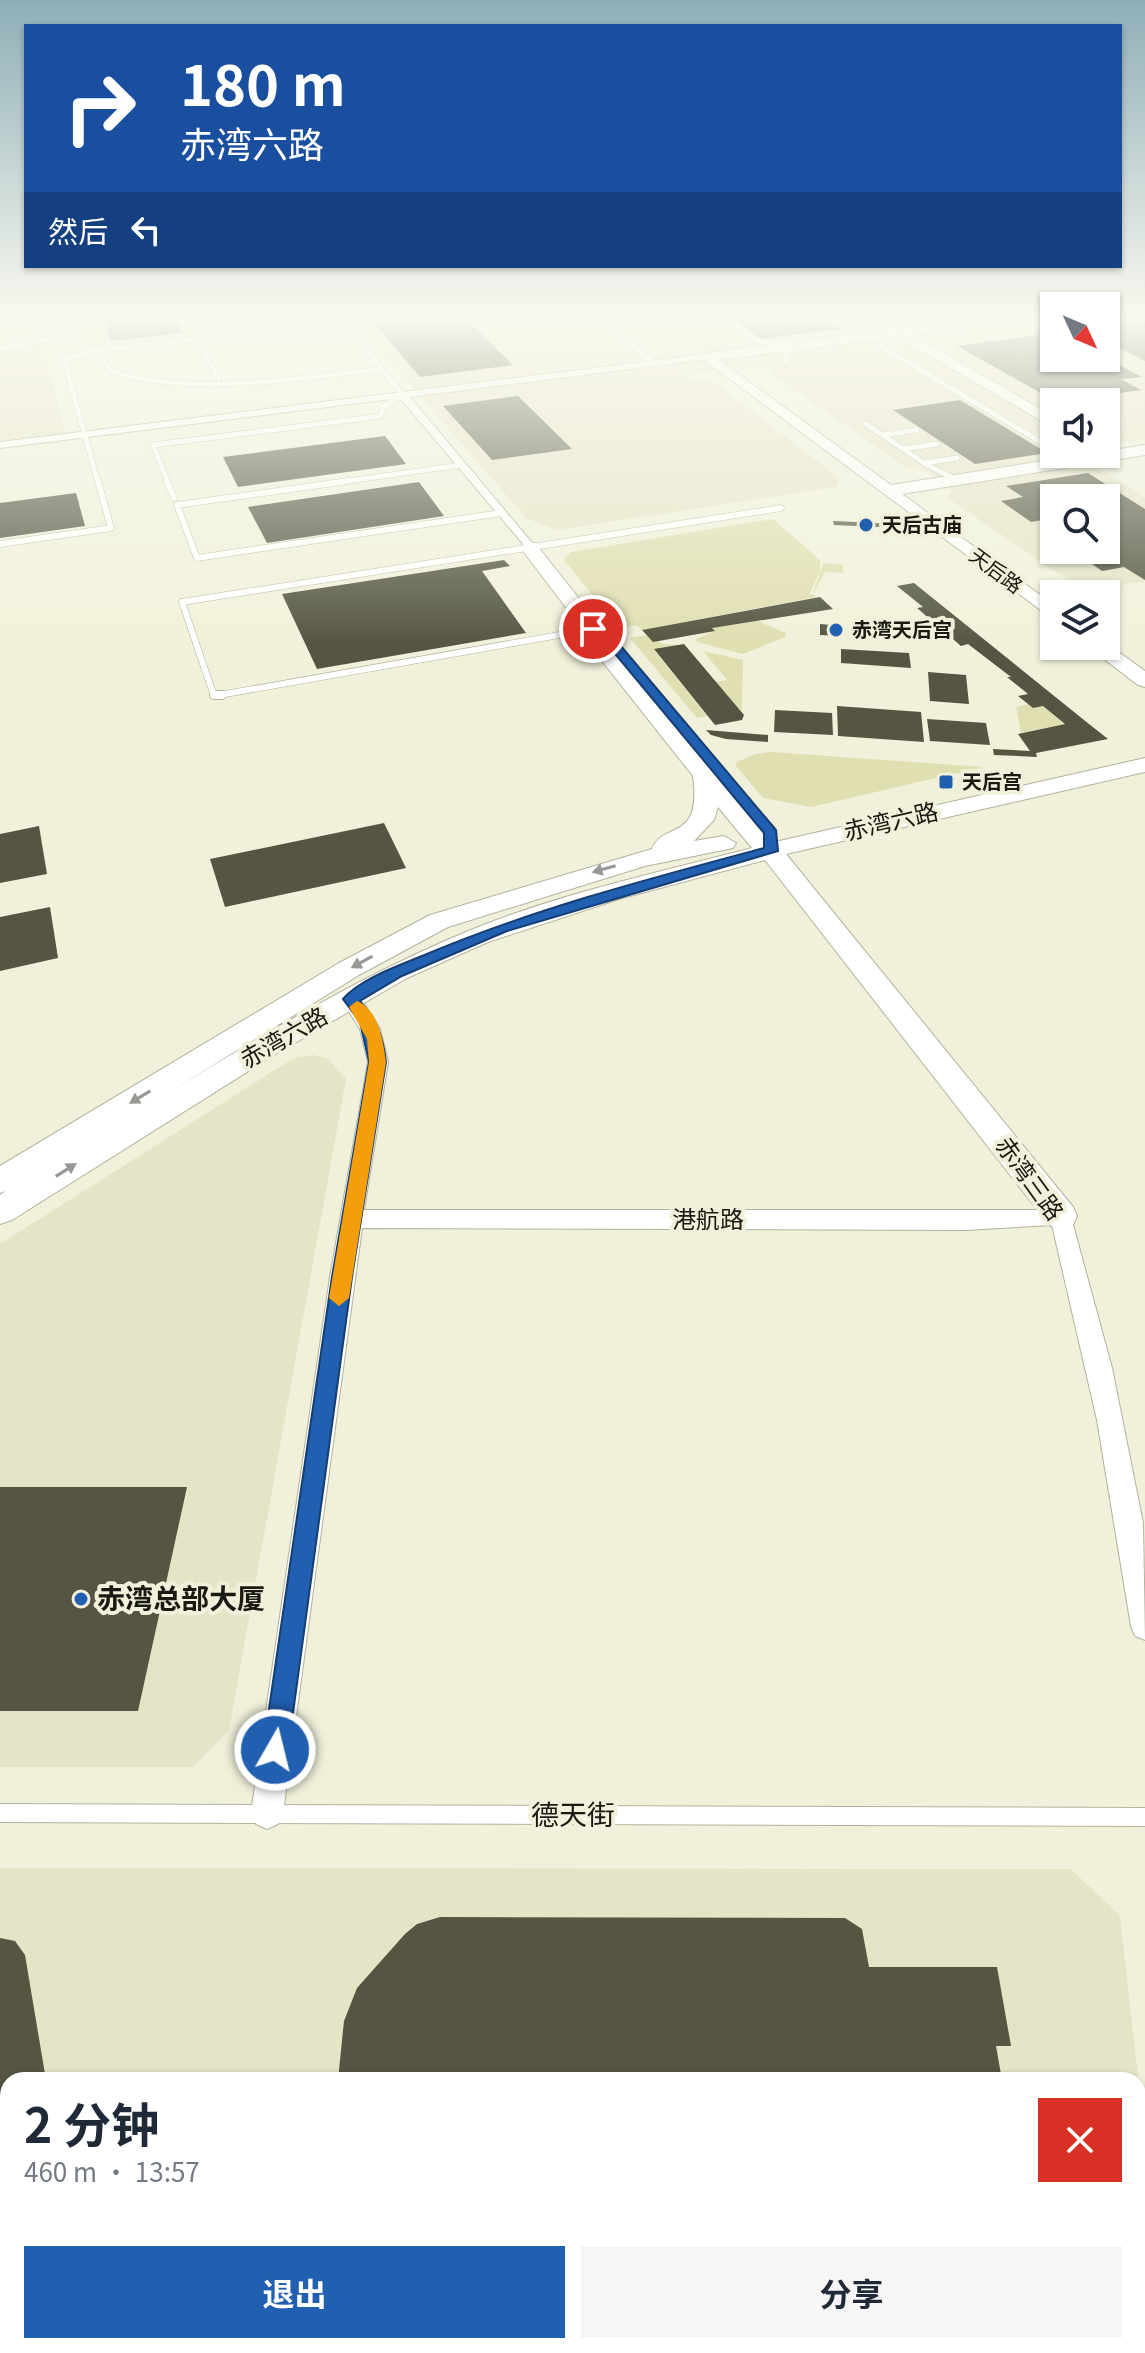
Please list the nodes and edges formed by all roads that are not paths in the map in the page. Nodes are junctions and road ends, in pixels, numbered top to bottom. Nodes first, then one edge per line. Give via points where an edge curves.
1 (80, 425) edge
2 (165, 425) edge
3 (312, 425) edge
4 (428, 425) edge
5 (805, 425) edge
6 (814, 425) edge
7 (867, 425) edge
8 (1012, 425) edge
9 (917, 430) dead end
10 (83, 435) junction
11 (883, 435) junction
12 (1040, 442) edge
13 (937, 444) dead end
14 (0, 445) edge
15 (903, 449) junction
16 (1145, 450) edge
17 (1120, 453) edge
18 (957, 458) dead end
19 (1120, 461) edge
20 (924, 463) junction
21 (1040, 463) edge
22 (461, 465) junction
23 (1133, 469) dead end
24 (957, 480) junction
25 (897, 489) junction
26 (174, 498) dead end
27 (781, 508) dead end
28 (501, 513) junction
29 (0, 544) edge
30 (529, 547) junction
31 (1040, 586) edge
32 (1040, 603) edge
33 (593, 629) junction
34 (1120, 644) edge
35 (1116, 660) edge
36 (1145, 662) edge
37 (1145, 681) edge
38 (1145, 751) edge
39 (1145, 765) edge
40 (704, 773) junction
41 (765, 840) junction
42 (640, 859) junction
43 (351, 999) junction
44 (0, 1181) edge
45 (0, 1211) edge
46 (1061, 1216) junction
47 (354, 1219) junction
48 (1145, 1626) edge
49 (0, 1813) edge
50 (267, 1813) junction
51 (1145, 1817) edge

1 - 10 lane
2 - 10 street
3 - 26 lane via 153,445
4 - 22 street
5 - 25 street, 天后路
6 - 25 street, 天后路
7 - 11 lane
8 - 12 lane
9 - 11 lane
10 - 14 street
10 - 29 lane via 111,528
11 - 15 lane
13 - 15 lane
15 - 20 lane
16 - 17 street
18 - 20 lane
19 - 23 street
20 - 24 lane
21 - 24 street
22 - 28 street
22 - 28 lane via 177,505 197,558
24 - 25 street
25 - 31 street, 天后路
25 - 32 street, 天后路
27 - 30 lane
28 - 30 street
30 - 33 street
30 - 33 lane via 182,602 214,696
33 - 40 street, 赤湾三路 via 598,643
33 - 41 street, 赤湾三路 via 611,642
34 - 36 street
35 - 37 street
38 - 41 street, 赤湾六路
39 - 41 street, 赤湾六路
40 - 41 street, 赤湾三路
40 - 42 street via 707,805 701,823 675,843
41 - 42 street, 赤湾六路
41 - 43 street, 赤湾六路 via 502,928 397,972
41 - 46 street, 赤湾三路
42 -> 44 street, 赤湾六路 via 452,917 407,937
45 -> 43 street, 赤湾六路
43 - 47 street via 367,1020 378,1062
46 - 47 street, 港航路 via 966,1221
46 - 48 street, 赤湾三路 via 1081,1284 1123,1487
47 - 50 street
49 - 50 lane, 德天街
50 - 51 lane, 德天街

